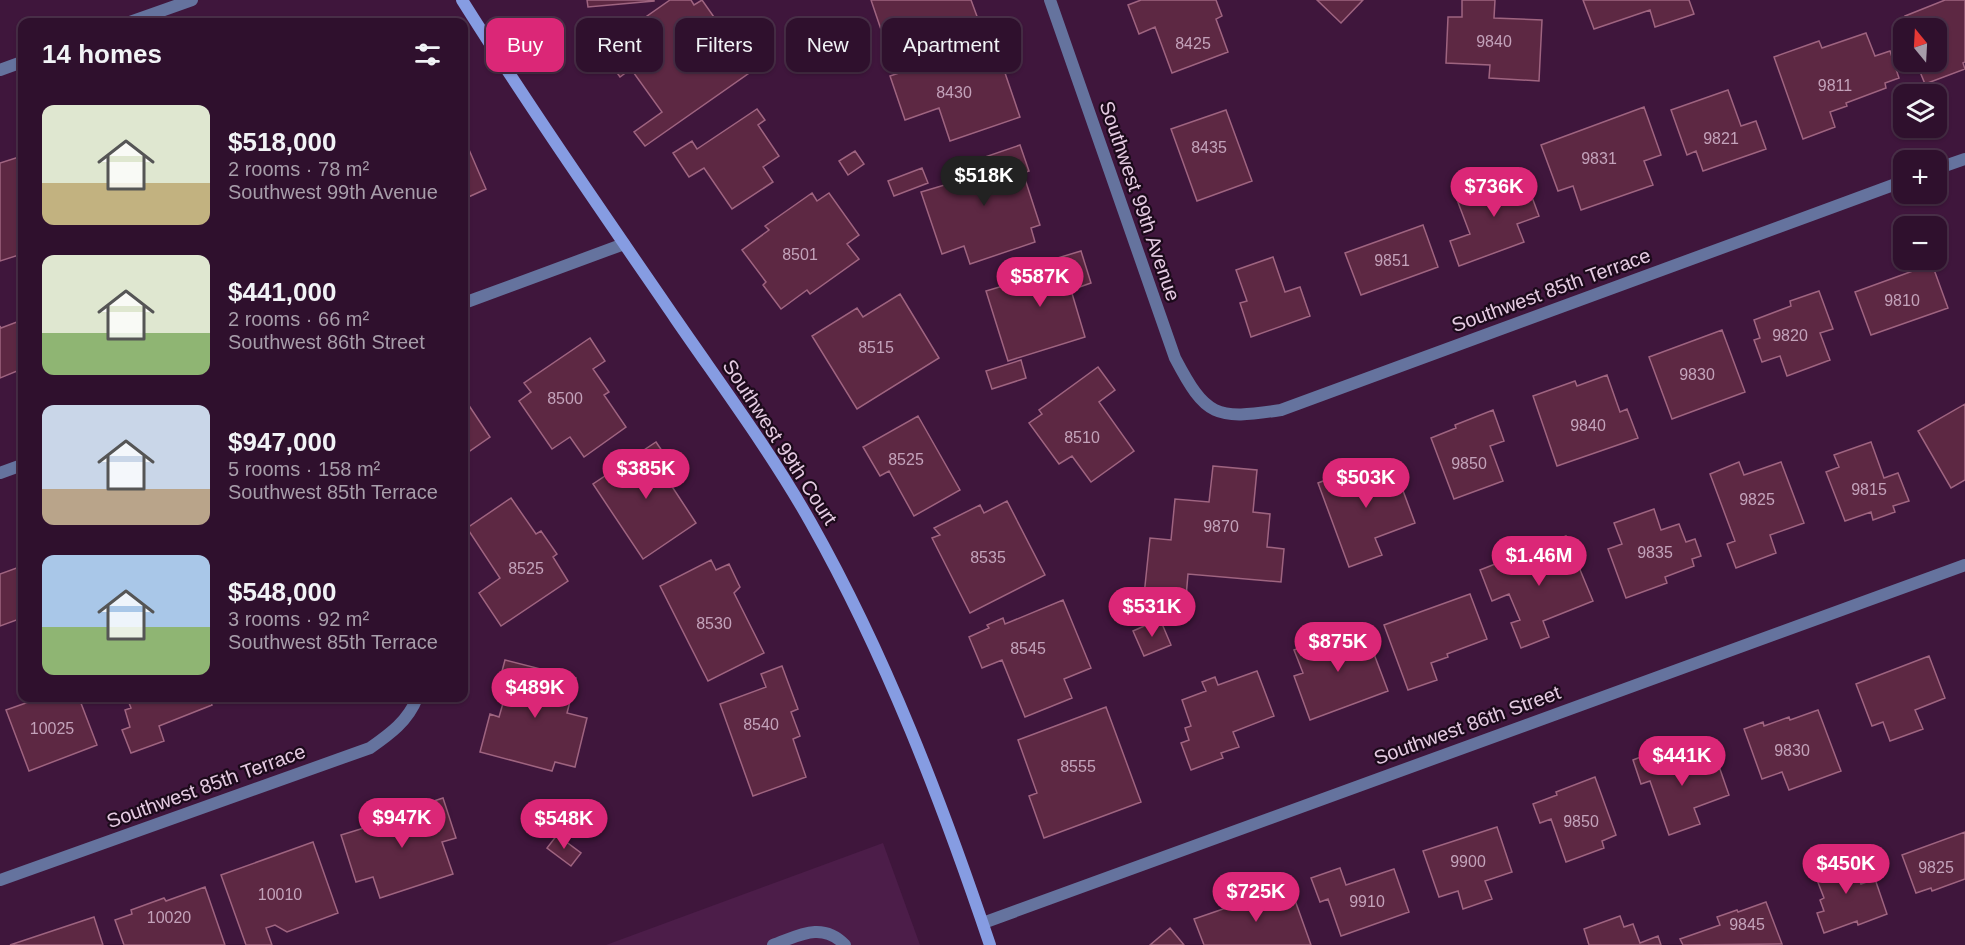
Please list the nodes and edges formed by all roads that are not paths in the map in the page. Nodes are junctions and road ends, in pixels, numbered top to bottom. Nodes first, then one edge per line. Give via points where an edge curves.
1 (192, 0) edge
2 (462, 0) edge
3 (1050, 0) edge
4 (141, 18) edge
5 (18, 63) edge
6 (0, 70) edge
7 (1965, 159) edge
8 (1947, 165) edge
9 (1893, 186) edge
10 (624, 244) junction
11 (468, 302) edge
12 (1208, 408) joint
13 (18, 466) edge
14 (0, 473) edge
15 (1965, 565) edge
16 (415, 703) edge
17 (0, 880) edge
18 (983, 923) junction
19 (773, 945) edge
20 (845, 945) edge
21 (990, 945) edge

1 - 4 street
2 - 10 street, Southwest 99th Court
3 - 12 street, Southwest 99th Avenue via 1171,347 1192,390
5 - 6 street
7 - 8 street
9 - 12 street, Southwest 85th Terrace via 1281,410 1228,414
10 - 11 street
10 - 18 street, Southwest 99th Court via 778,467 839,573 880,658
13 - 14 street
15 - 18 street, Southwest 86th Street
16 - 17 street, Southwest 85th Terrace via 404,722 370,748
18 - 21 street, Southwest 99th Court
19 - 20 street via 809,932 824,932

